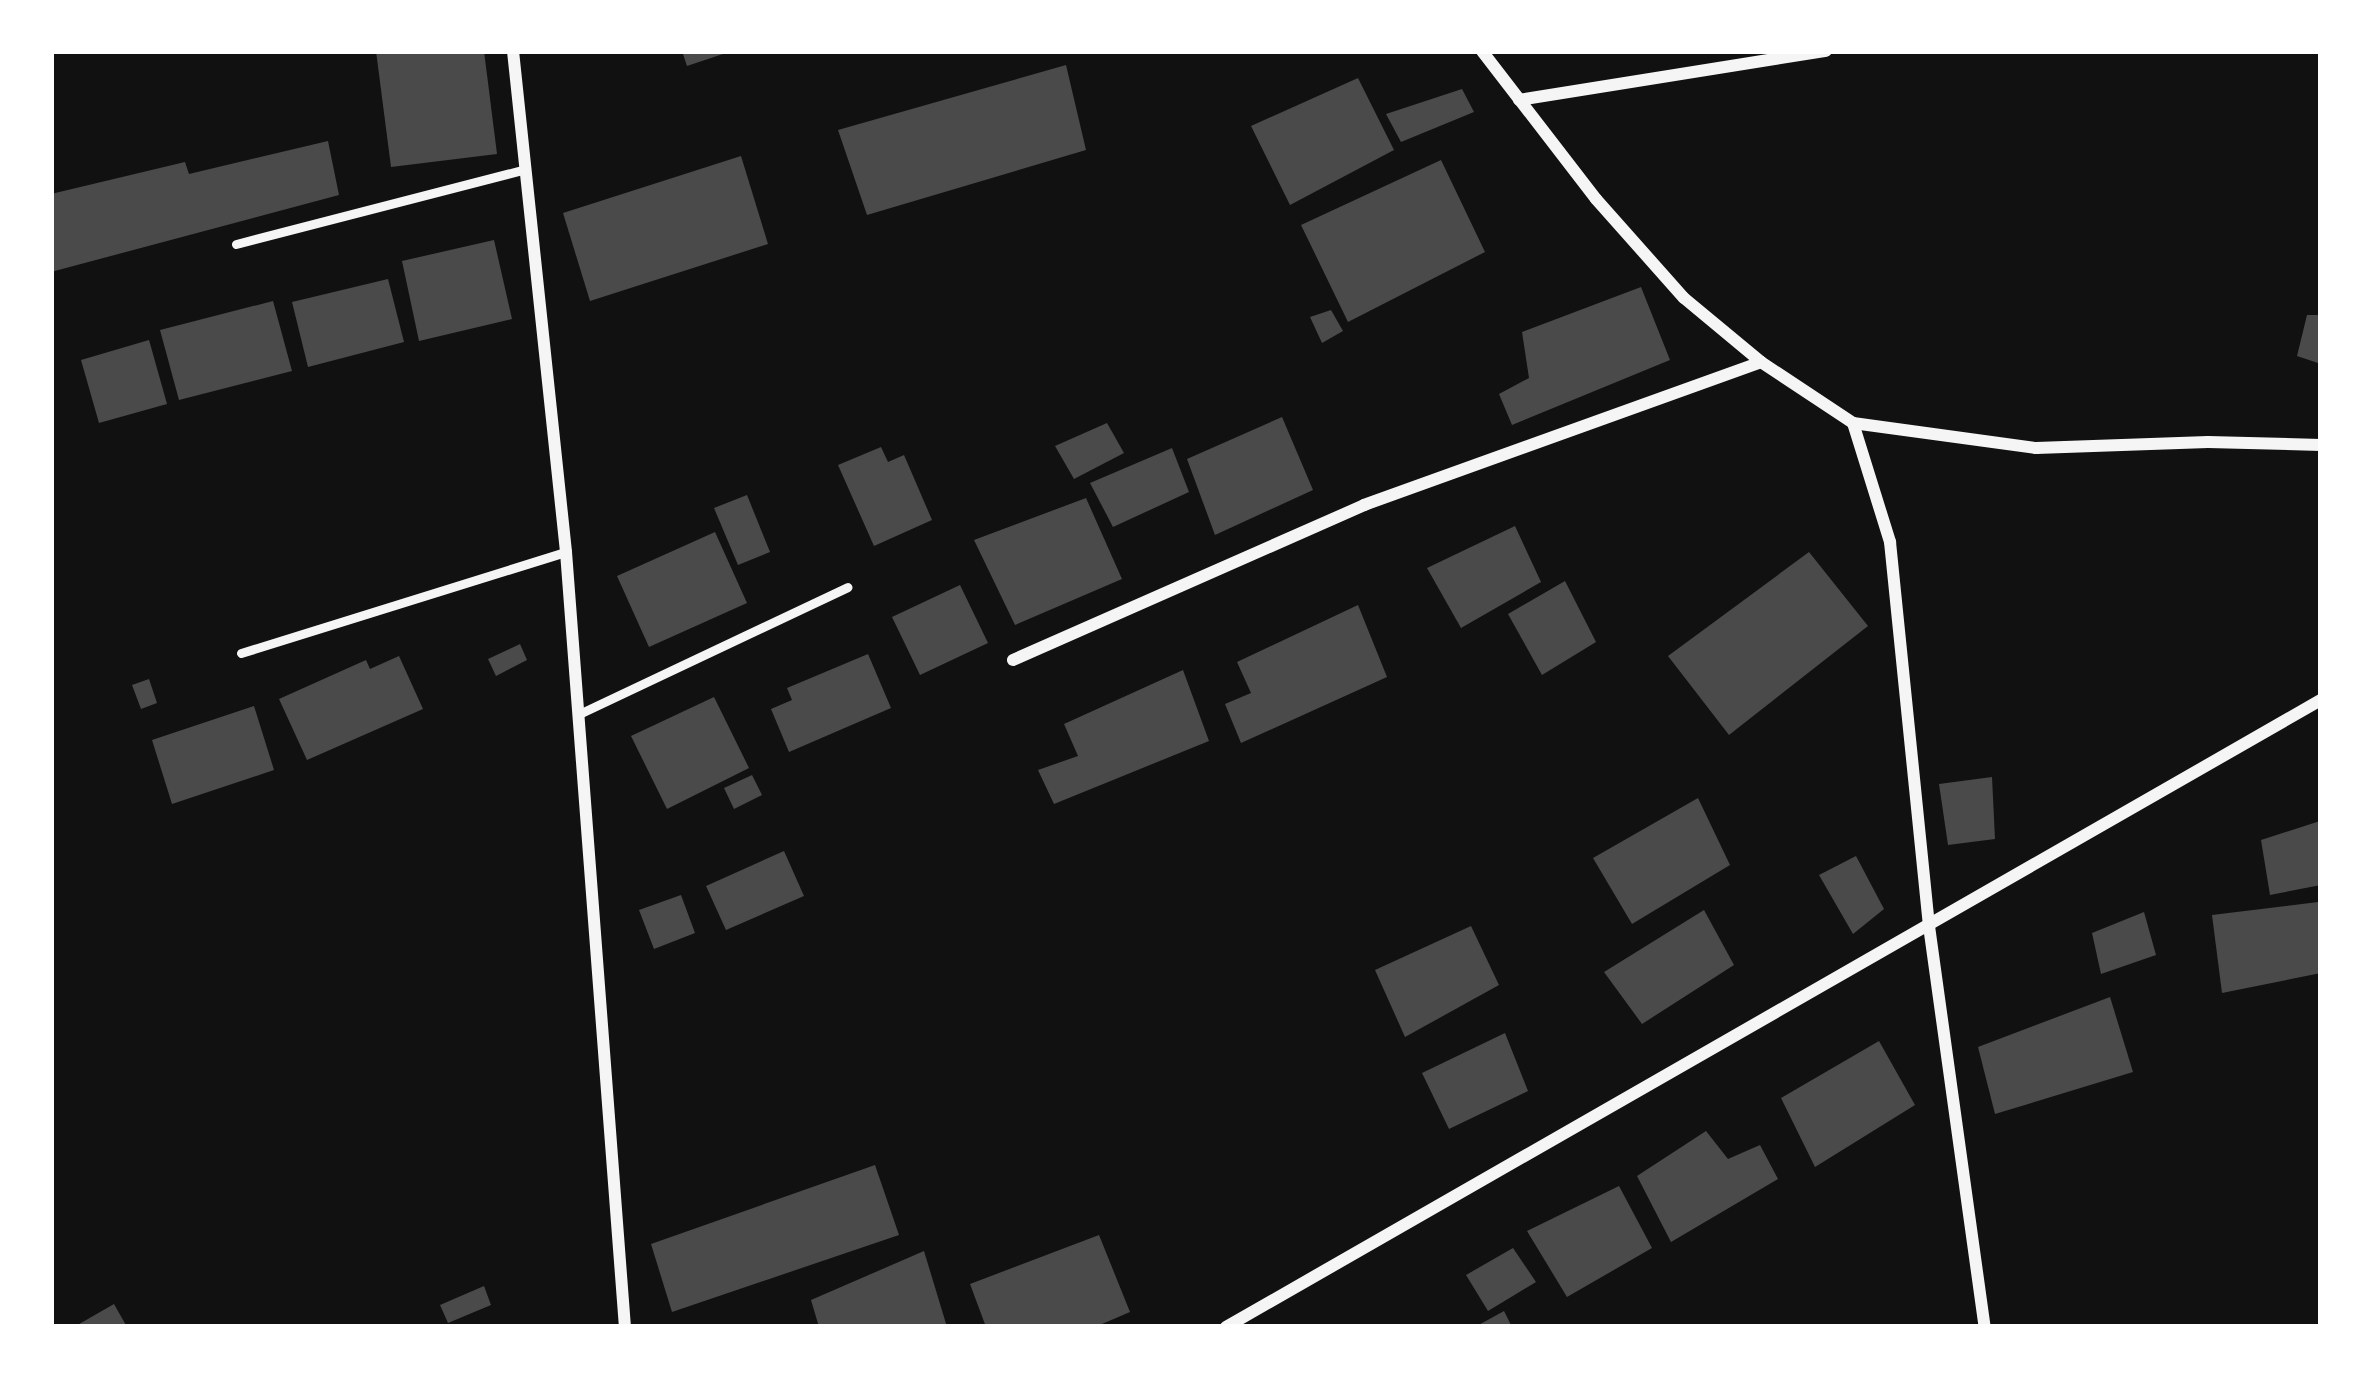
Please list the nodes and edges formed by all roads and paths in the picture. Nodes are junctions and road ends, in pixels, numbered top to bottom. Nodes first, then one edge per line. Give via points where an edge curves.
1 (513, 51) edge
2 (1481, 51) edge
3 (1826, 51) edge
4 (1519, 100) junction
5 (525, 169) junction
6 (236, 244) dead end
7 (1761, 362) junction
8 (1853, 423) junction
9 (2321, 445) edge
10 (566, 552) junction
11 (848, 586) dead end
12 (241, 653) dead end
13 (1013, 660) dead end
14 (2321, 700) edge
15 (579, 714) junction
16 (1929, 926) junction
17 (626, 1327) edge
18 (1226, 1327) edge
19 (1985, 1327) edge

1 - 5 street
2 - 4 street
3 - 4 street
4 - 7 street via 1684,298
5 - 6 lane
5 - 10 street
7 - 8 street
7 - 13 street via 1364,505
8 - 9 street via 2036,448
8 - 16 street via 1890,542
10 - 12 lane
10 - 15 street
11 - 15 lane
14 - 16 street
15 - 17 street
16 - 18 street
16 - 19 street

